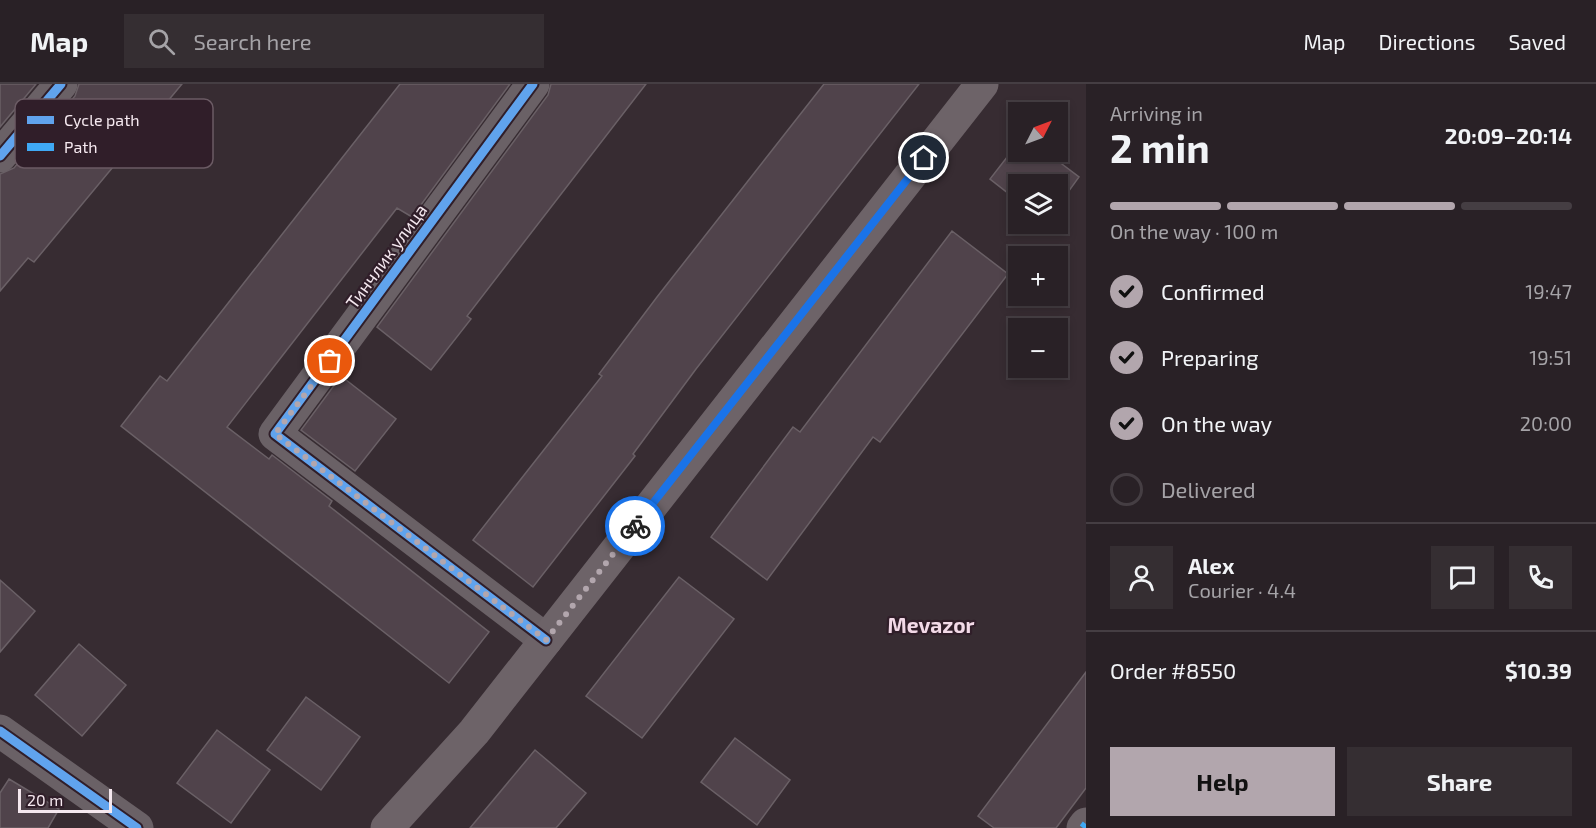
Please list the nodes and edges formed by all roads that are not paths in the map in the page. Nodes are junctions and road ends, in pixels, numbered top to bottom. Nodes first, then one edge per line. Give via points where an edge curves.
1 (61, 84) edge
2 (532, 84) edge
3 (982, 84) edge
4 (48, 99) edge
5 (15, 138) edge
6 (0, 156) edge
7 (546, 640) junction
8 (0, 731) edge
9 (1086, 824) edge
10 (137, 828) edge
11 (387, 828) edge
12 (1083, 828) edge

1 - 4 street
2 - 7 street, Тинчлик улица via 275,434
3 - 7 main road
5 - 6 street
7 - 11 main road via 474,732
8 - 10 street
9 - 12 street

